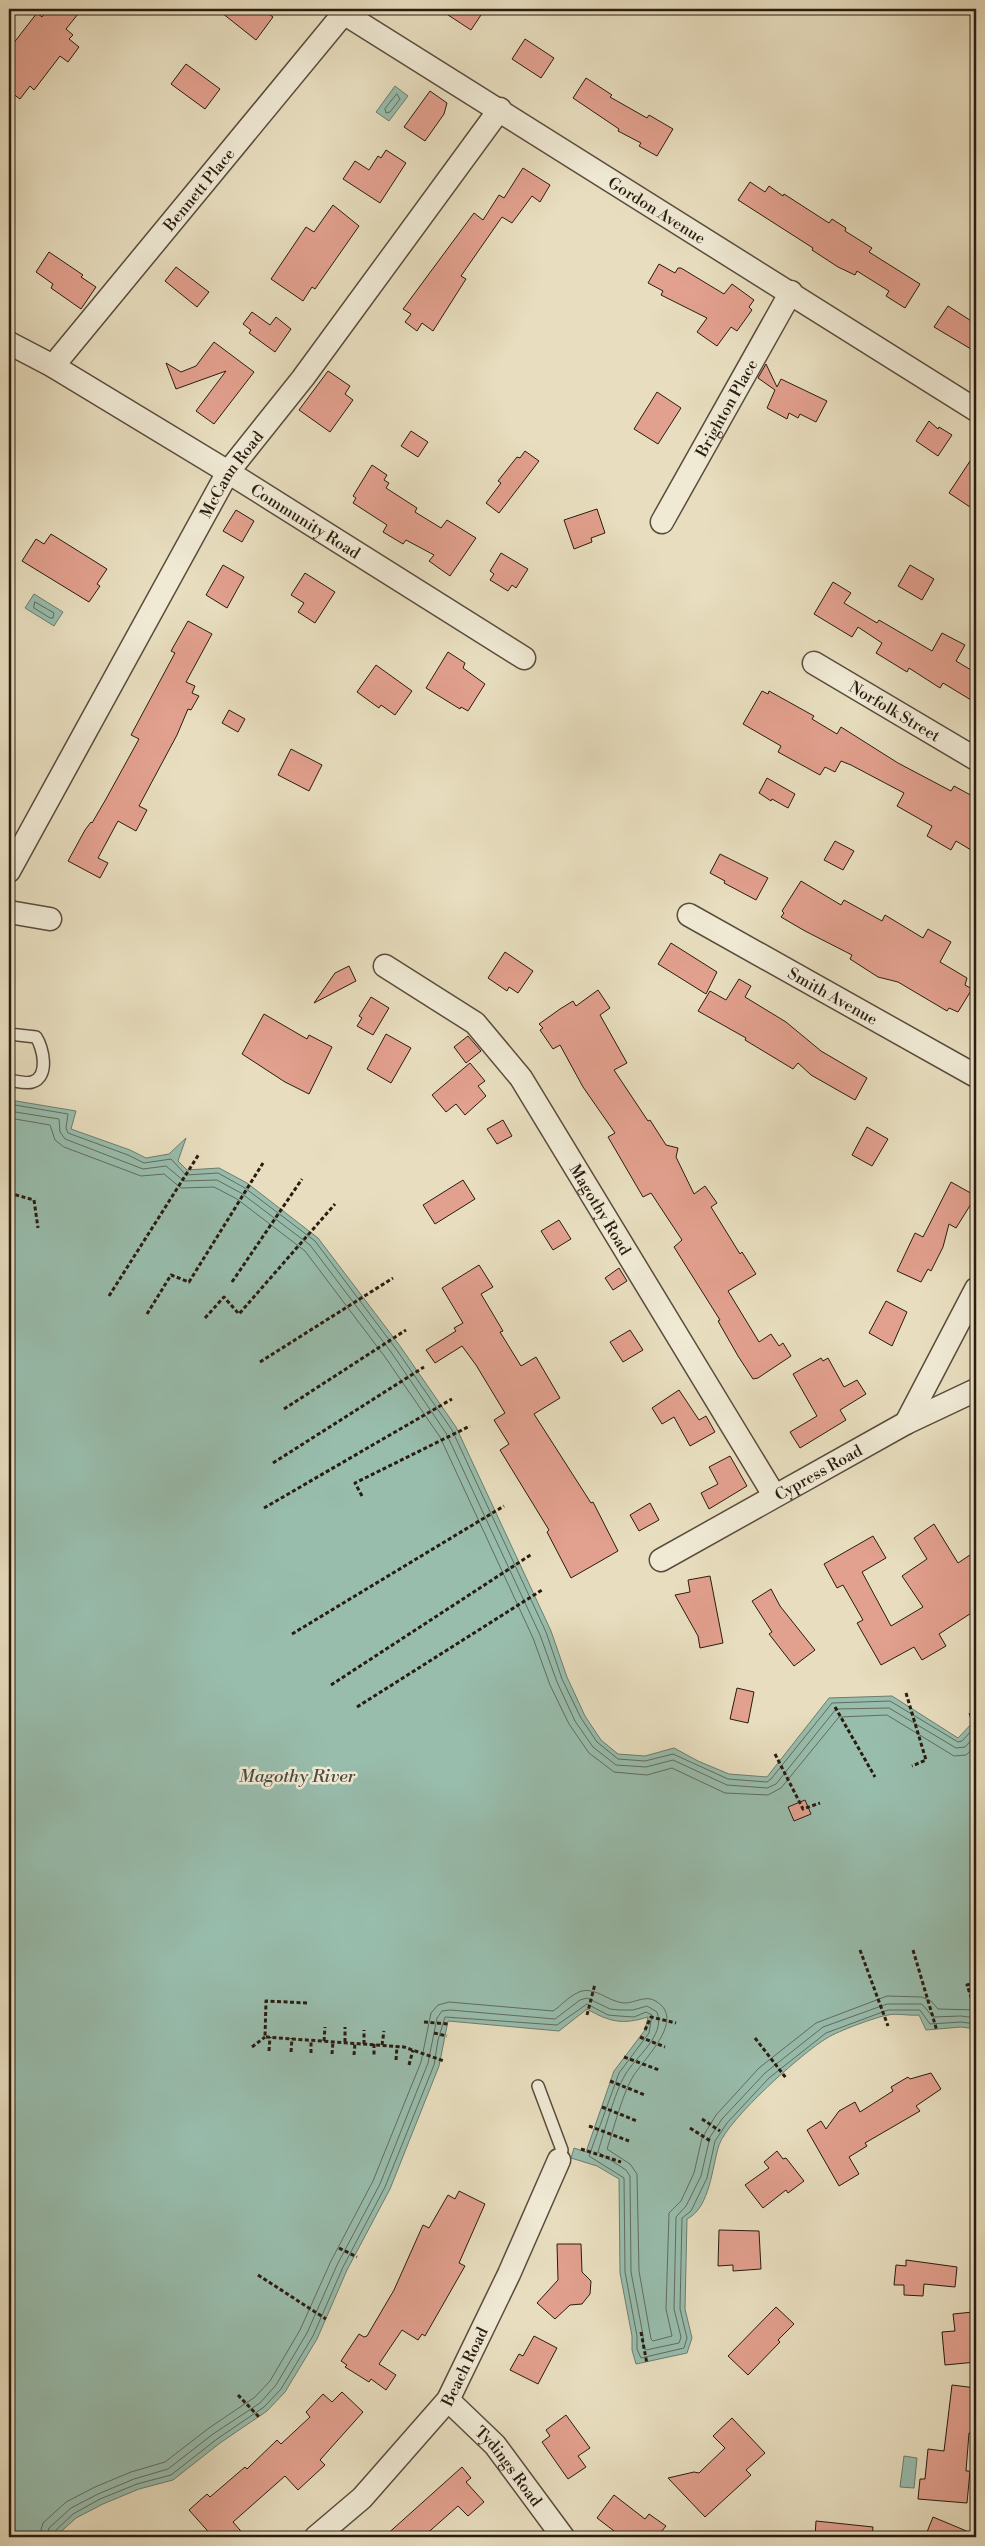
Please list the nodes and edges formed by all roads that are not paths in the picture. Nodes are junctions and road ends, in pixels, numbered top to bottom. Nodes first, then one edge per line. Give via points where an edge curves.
1 (341, 11) edge
2 (500, 109) junction
3 (791, 292) junction
4 (9, 343) edge
5 (53, 366) junction
6 (976, 410) edge
7 (228, 472) junction
8 (662, 522) dead end
9 (524, 658) dead end
10 (814, 663) dead end
11 (976, 759) edge
12 (9, 871) edge
13 (9, 912) edge
14 (689, 915) dead end
15 (50, 919) dead end
16 (385, 966) dead end
17 (9, 1034) edge
18 (976, 1076) edge
19 (9, 1080) edge
20 (976, 1289) edge
21 (976, 1390) edge
22 (906, 1423) junction
23 (774, 1495) junction
24 (661, 1560) dead end
25 (538, 2086) dead end
26 (568, 2153) joint
27 (448, 2400) junction
28 (316, 2537) edge
29 (563, 2537) edge

1 - 2 street, Gordon Avenue
1 - 5 street, Bennett Place
2 - 3 street, Gordon Avenue
2 - 7 street, McCann Road via 303,378
3 - 6 street, Gordon Avenue
3 - 8 street, Brighton Place
4 - 5 street, Community Road
5 - 7 street, Community Road
7 - 9 street, Community Road
7 - 12 street, McCann Road
10 - 11 street, Norfolk Street
13 - 15 street
14 - 18 street, Smith Avenue
16 - 23 street, Magothy Road via 476,1023 521,1078
17 - 19 lane via 36,1037 41,1045 43,1071 39,1079 31,1082
20 - 22 street
21 - 22 street, Cypress Road
22 - 23 street, Cypress Road
23 - 24 street, Cypress Road
25 - 26 lane
26 - 27 street, Beach Road
27 - 28 street, Beach Road via 362,2498
27 - 29 street, Tydings Road via 495,2445

